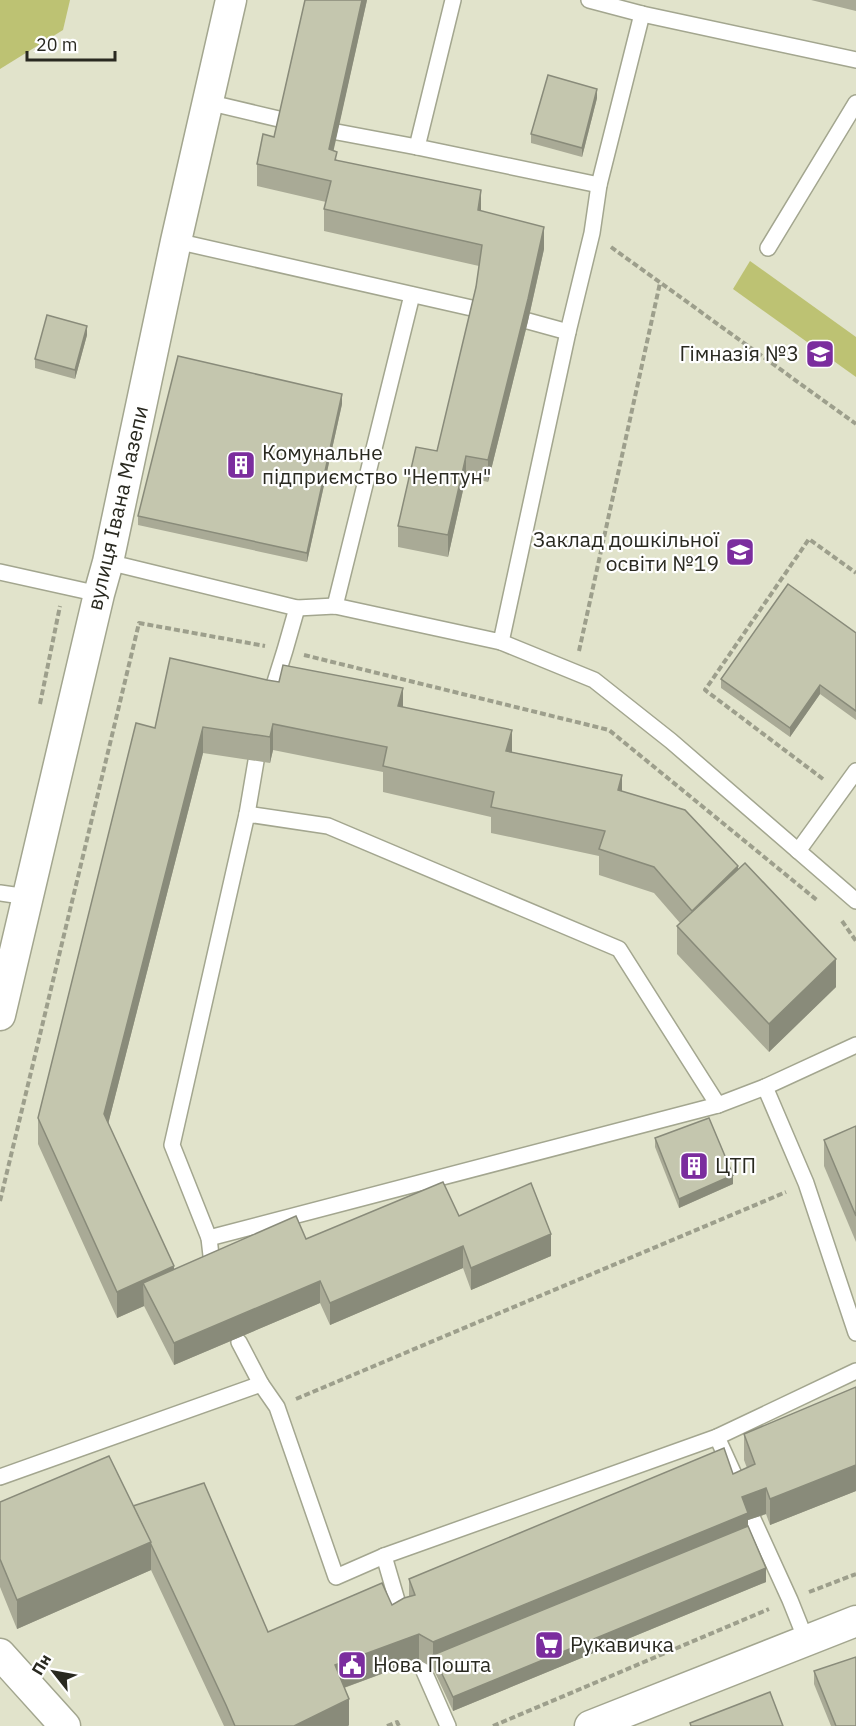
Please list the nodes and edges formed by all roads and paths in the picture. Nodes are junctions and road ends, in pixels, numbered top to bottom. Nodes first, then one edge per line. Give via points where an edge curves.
1 (231, 0) edge
2 (453, 0) edge
3 (589, 0) edge
4 (642, 14) junction
5 (856, 60) edge
6 (207, 102) junction
7 (856, 103) edge
8 (283, 120) edge
9 (337, 132) edge
10 (417, 147) junction
11 (599, 185) junction
12 (592, 234) junction
13 (176, 241) junction
14 (768, 248) dead end
15 (660, 282) junction
16 (412, 296) junction
17 (476, 309) edge
18 (528, 321) edge
19 (568, 332) junction
20 (856, 424) edge
21 (108, 562) junction
22 (0, 572) edge
23 (856, 573) edge
24 (99, 594) junction
25 (335, 606) junction
26 (297, 608) junction
27 (501, 642) junction
28 (574, 672) junction
29 (267, 706) edge
30 (256, 761) edge
31 (856, 771) edge
32 (841, 793) junction
33 (247, 814) junction
34 (798, 850) junction
35 (14, 895) edge
36 (856, 901) edge
37 (0, 1015) edge
38 (856, 1045) edge
39 (765, 1087) junction
40 (718, 1106) junction
41 (806, 1183) junction
42 (209, 1238) junction
43 (213, 1275) edge
44 (856, 1334) edge
45 (239, 1342) edge
46 (856, 1371) edge
47 (261, 1384) junction
48 (277, 1407) junction
49 (717, 1437) junction
50 (0, 1477) edge
51 (744, 1496) edge
52 (753, 1519) edge
53 (384, 1556) junction
54 (856, 1574) edge
55 (790, 1599) junction
56 (856, 1621) edge
57 (404, 1624) edge
58 (806, 1640) junction
59 (0, 1654) edge
60 (419, 1660) edge
61 (65, 1726) edge
62 (387, 1726) edge
63 (399, 1726) edge
64 (448, 1726) edge
65 (493, 1726) edge
66 (590, 1726) edge

1 - 6 street, вулиця Івана Мазепи
2 - 10 lane
3 - 4 lane
4 - 5 lane
4 - 11 lane
6 - 8 lane
6 - 13 street, вулиця Івана Мазепи
7 - 14 lane
9 - 10 lane
10 - 11 lane
11 - 12 lane
12 - 15 path
12 - 19 lane
13 - 16 lane
13 - 21 street, вулиця Івана Мазепи
15 - 20 path
15 - 28 path
16 - 17 lane
16 - 25 lane
18 - 19 lane
19 - 27 lane
21 - 24 street, вулиця Івана Мазепи
21 - 26 lane
22 - 24 lane
23 - 32 path via 809,539 705,690
24 - 35 street, вулиця Івана Мазепи
25 - 26 lane
25 - 27 lane
26 - 29 lane
27 - 28 lane
28 - 34 lane via 594,680 671,741
30 - 33 lane
31 - 32 lane
32 - 34 lane
33 - 40 lane via 328,826 619,949
33 - 42 lane via 172,1145
34 - 36 lane
35 - 37 street, вулиця Івана Мазепи
38 - 39 lane
39 - 40 lane
39 - 41 lane
40 - 42 lane
41 - 44 lane
41 - 48 path
42 - 43 lane
45 - 47 lane
46 - 49 lane
47 - 48 lane
47 - 50 lane
48 - 53 lane via 336,1576
49 - 51 lane
49 - 53 lane
52 - 55 lane
53 - 57 lane
54 - 55 path
55 - 58 lane
55 - 65 path
56 - 58 street
58 - 66 street
59 - 61 street
60 - 64 lane
62 - 63 path via 397,1722

